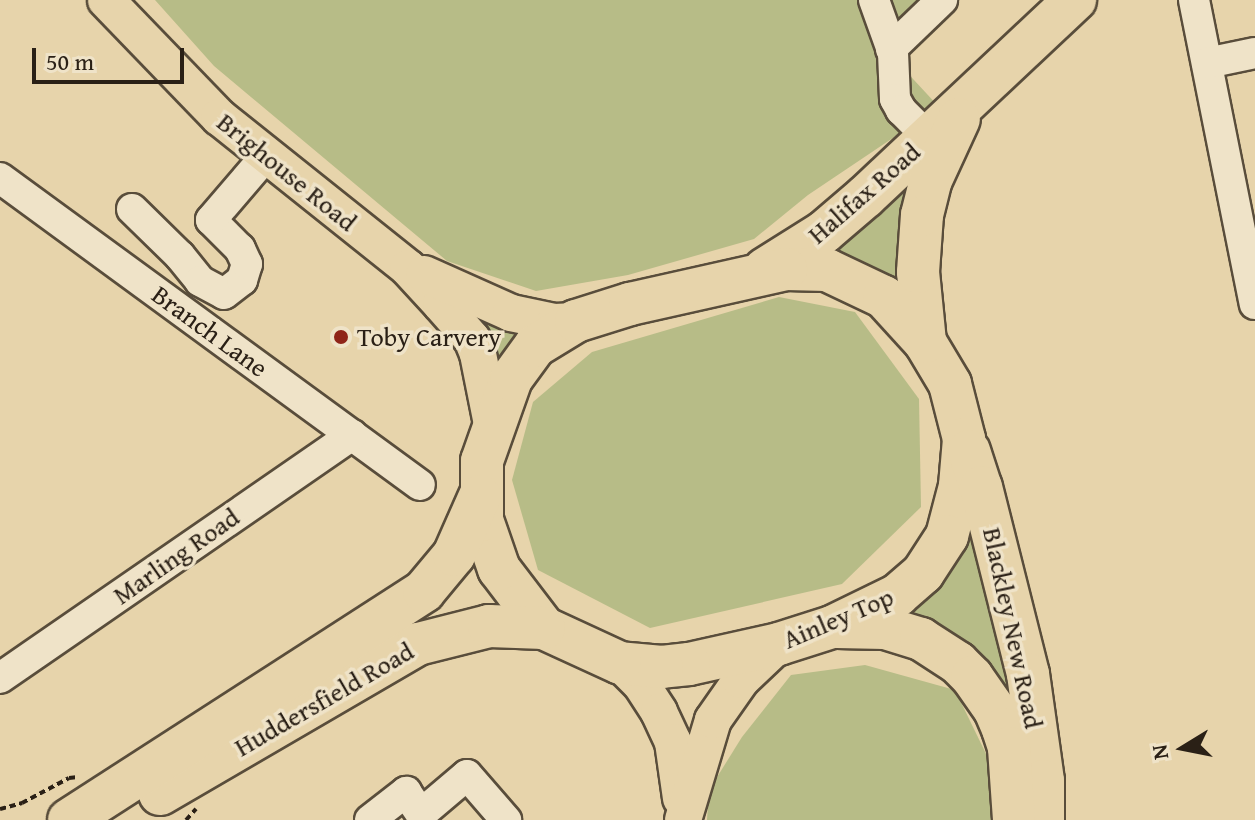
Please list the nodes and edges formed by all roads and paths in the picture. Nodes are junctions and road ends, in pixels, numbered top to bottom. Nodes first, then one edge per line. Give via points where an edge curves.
1 (106, 0) edge
2 (874, 0) edge
3 (942, 0) edge
4 (1075, 0) edge
5 (1194, 0) edge
6 (891, 49) junction
7 (1255, 53) edge
8 (1207, 63) junction
9 (970, 96) junction
10 (928, 137) junction
11 (265, 157) junction
12 (0, 178) edge
13 (1244, 193) edge
14 (132, 209) dead end
15 (211, 220) junction
16 (180, 256) junction
17 (408, 268) junction
18 (749, 277) junction
19 (1255, 304) edge
20 (576, 321) junction
21 (925, 342) junction
22 (492, 424) junction
23 (352, 435) junction
24 (964, 439) junction
25 (420, 485) dead end
26 (480, 496) junction
27 (832, 627) junction
28 (544, 628) junction
29 (779, 644) junction
30 (620, 663) junction
31 (0, 678) edge
32 (236, 712) junction
33 (82, 776) dead end
34 (0, 809) edge
35 (49, 820) edge
36 (69, 820) edge
37 (121, 820) edge
38 (370, 820) edge
39 (506, 820) edge
40 (683, 820) edge
41 (1014, 820) edge
42 (1043, 820) edge

1 - 11 main road, Brighouse Road via 169,70
2 - 6 street
3 - 6 street
4 - 9 highway, Halifax Road
5 - 8 street
6 - 10 street via 895,99
7 - 8 street
8 - 13 street
9 - 10 highway, Halifax Road
9 - 21 highway, Halifax Road via 930,182 922,215 918,272
10 - 18 highway, Halifax Road via 824,232
11 - 15 street
11 - 17 main road, Brighouse Road
12 - 23 street, Branch Lane
13 - 19 street
14 - 16 street
15 - 16 street
15 - 16 street via 240,249 247,264 242,280 224,294 200,281
17 - 20 main road via 511,313
17 - 22 main road via 472,339
18 - 20 highway, Ainley Top
18 - 21 highway, Ainley Top via 786,269 827,270 884,297
20 - 22 highway, Ainley Top via 535,346 511,379
21 - 24 highway, Ainley Top via 950,384
22 - 26 highway, Ainley Top
23 - 25 street, Branch Lane
23 - 31 street, Marling Road
24 - 27 highway, Ainley Top via 960,486 947,536 923,573 898,595
24 - 42 highway, Blackley New Road via 1021,639 1043,781
26 - 28 highway, Ainley Top via 487,540 499,569
26 - 32 highway, Huddersfield Road via 454,555 424,591
27 - 29 highway, Ainley Top
27 - 41 highway, Blackley New Road via 885,628 921,639 972,677 1003,729
28 - 30 highway, Ainley Top
28 - 37 highway, Huddersfield Road via 489,626 418,644
29 - 30 highway, Ainley Top via 662,667
29 - 40 main road via 741,680 713,720
30 - 40 main road via 650,696 673,742
32 - 35 highway, Huddersfield Road via 210,720
32 - 36 highway, Huddersfield Road
33 - 34 path
38 - 39 street via 406,792 421,814 467,775

